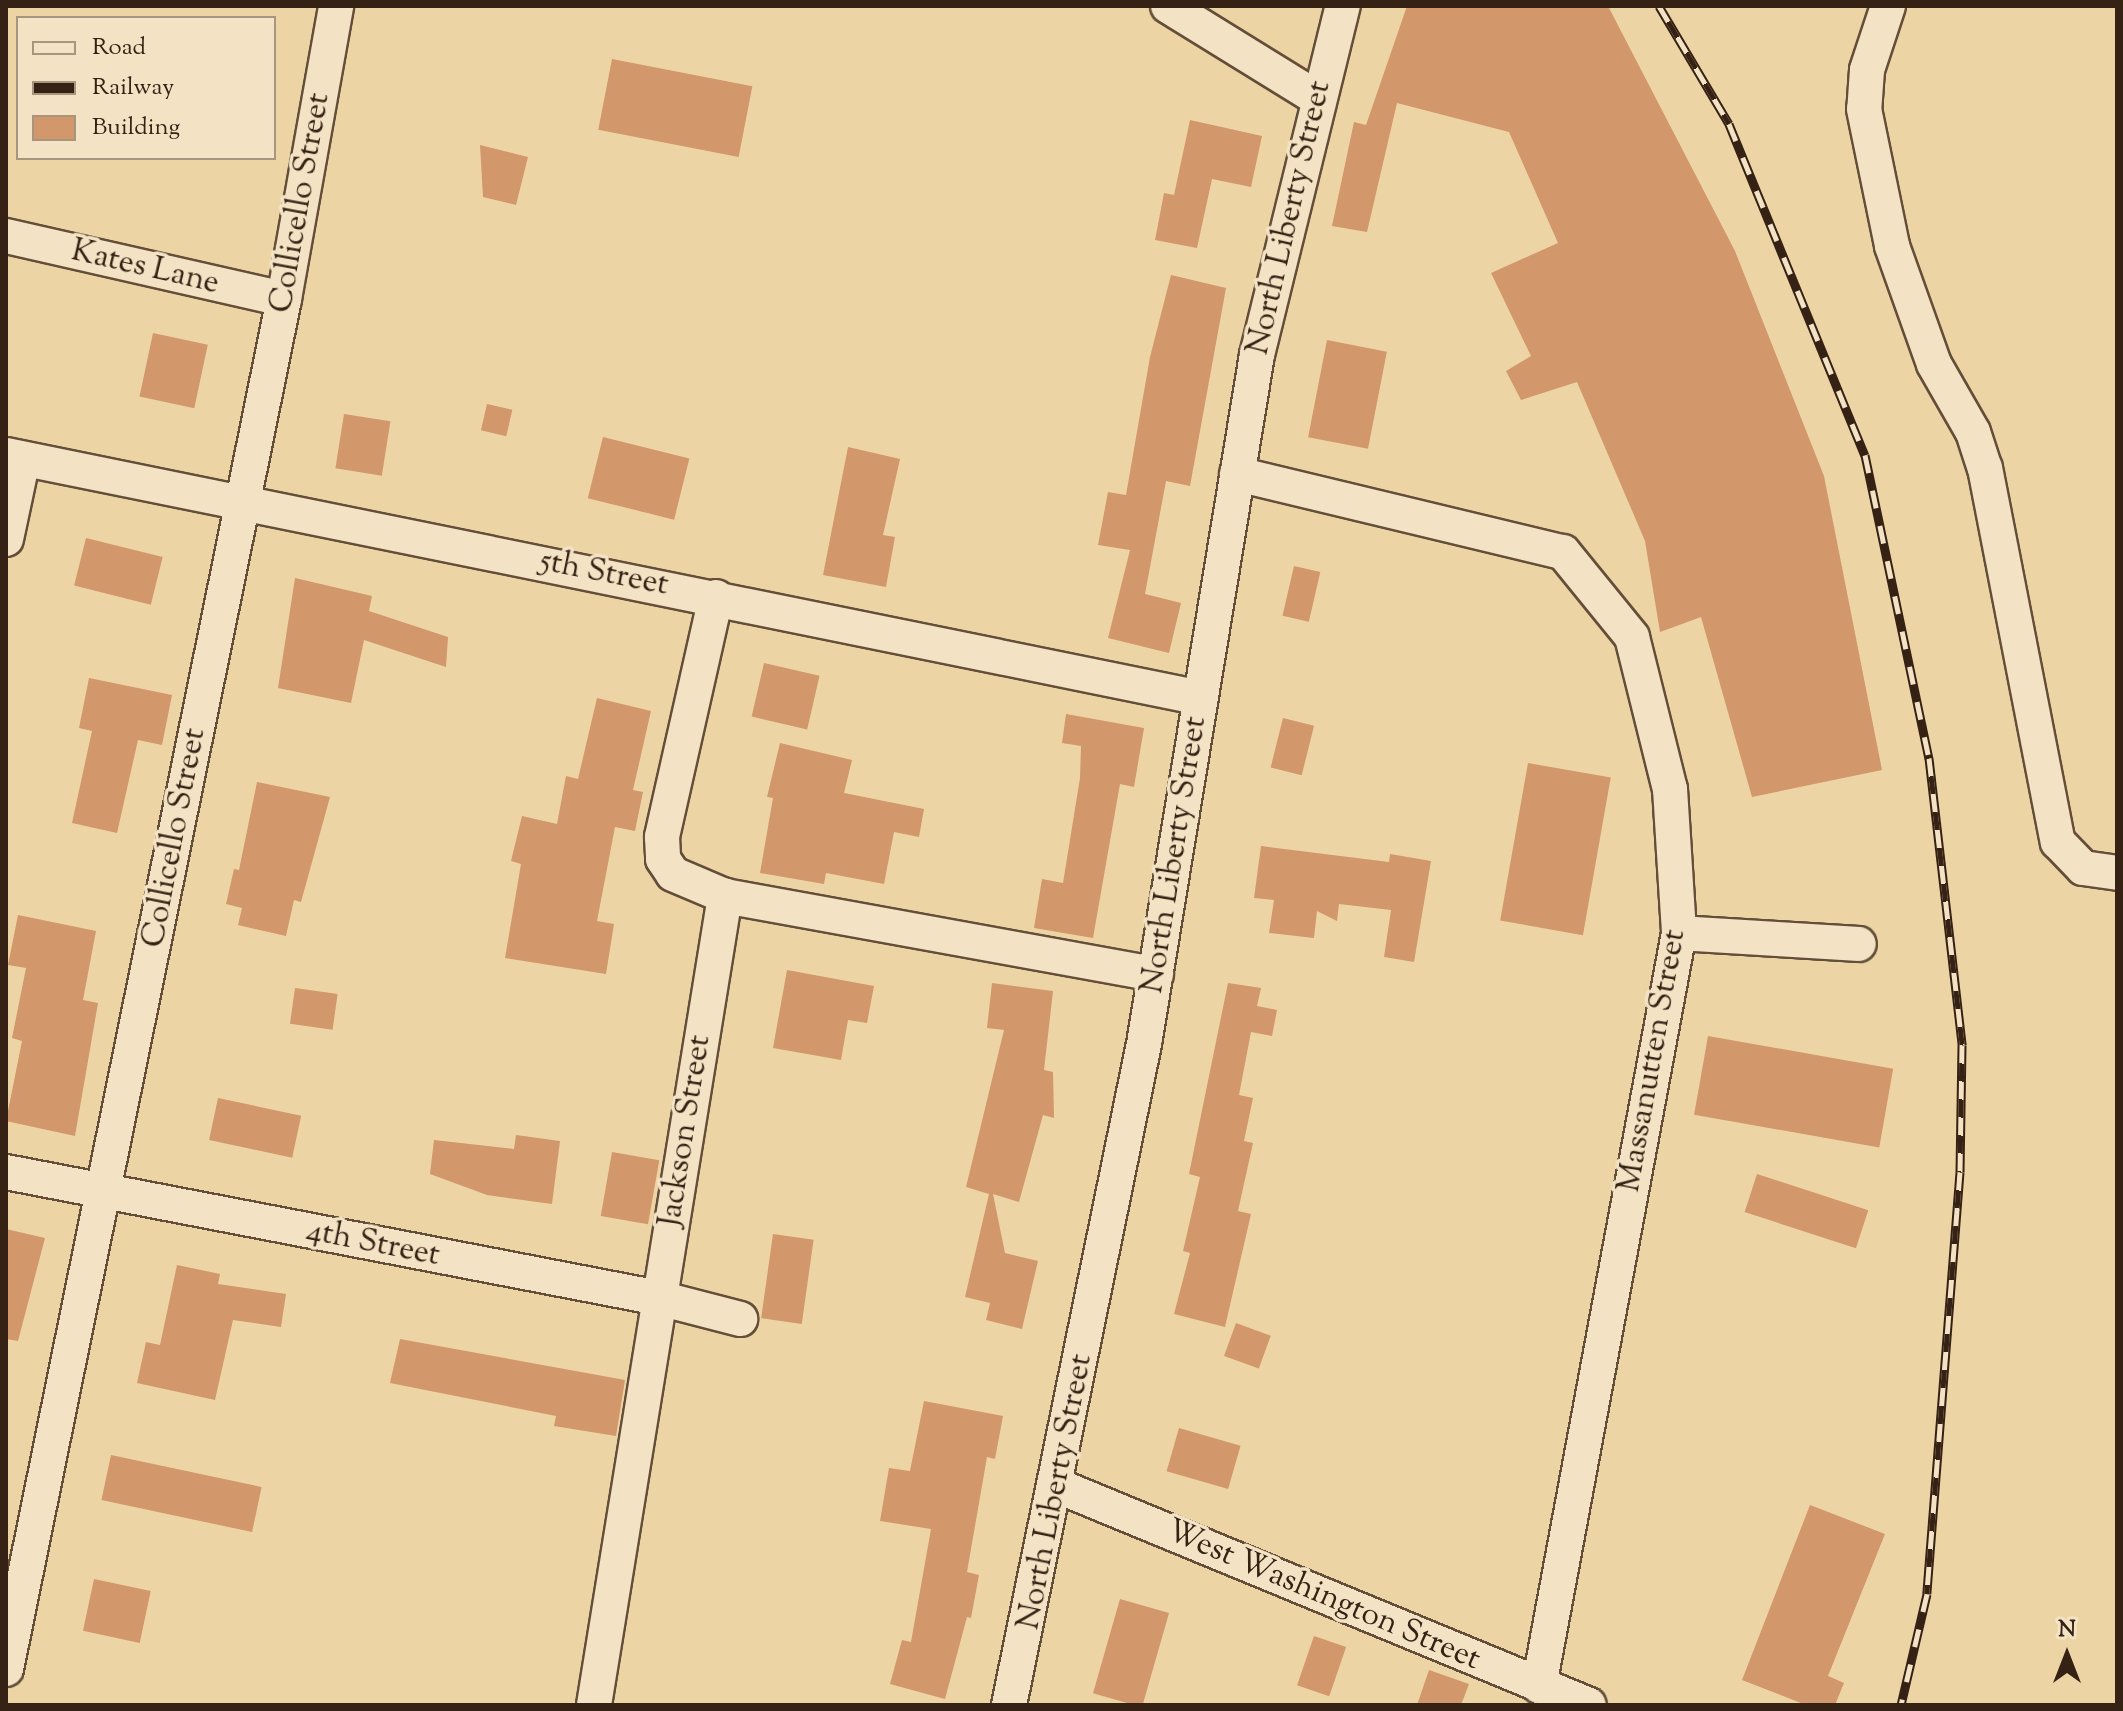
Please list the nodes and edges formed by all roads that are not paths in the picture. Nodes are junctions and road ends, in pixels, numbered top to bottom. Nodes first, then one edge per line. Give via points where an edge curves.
1 (336, 6) edge
2 (1168, 6) edge
3 (1343, 6) edge
4 (1888, 6) edge
5 (1317, 98) junction
6 (6, 236) edge
7 (284, 299) junction
8 (14, 457) edge
9 (1237, 474) junction
10 (243, 504) junction
11 (6, 539) edge
12 (716, 597) junction
13 (1201, 698) junction
14 (2117, 873) edge
15 (725, 896) junction
16 (1679, 933) junction
17 (1859, 944) dead end
18 (1156, 974) junction
19 (6, 1172) edge
20 (104, 1192) junction
21 (659, 1298) junction
22 (740, 1319) dead end
23 (1058, 1486) junction
24 (6, 1669) edge
25 (1539, 1686) junction
26 (594, 1705) edge
27 (1009, 1705) edge
28 (1589, 1705) edge

1 - 7 street, Collicello Street
2 - 5 street
3 - 5 street, North Liberty Street
4 - 14 street via 1867,70 1864,109 1889,233 1934,364 1973,432 1985,468 2058,842 2083,868
5 - 9 street, North Liberty Street via 1257,355
6 - 7 street, Kates Lane
7 - 10 street, Collicello Street
8 - 10 street, 5th Street
8 - 11 street
9 - 13 street, North Liberty Street
9 - 16 street, Massanutten Street via 1563,552 1632,637 1670,789
10 - 12 street, 5th Street
10 - 20 street, Collicello Street
12 - 13 street, 5th Street
12 - 15 street via 661,845 673,874
13 - 18 street, North Liberty Street
15 - 18 street
15 - 21 street, Jackson Street
16 - 17 street
16 - 25 street, Massanutten Street
18 - 23 street, North Liberty Street
19 - 20 street, 4th Street
20 - 21 street, 4th Street
20 - 24 street, Collicello Street
21 - 22 street, 4th Street
21 - 26 street, Jackson Street
23 - 25 street, West Washington Street
23 - 27 street, North Liberty Street
25 - 28 street, West Washington Street

